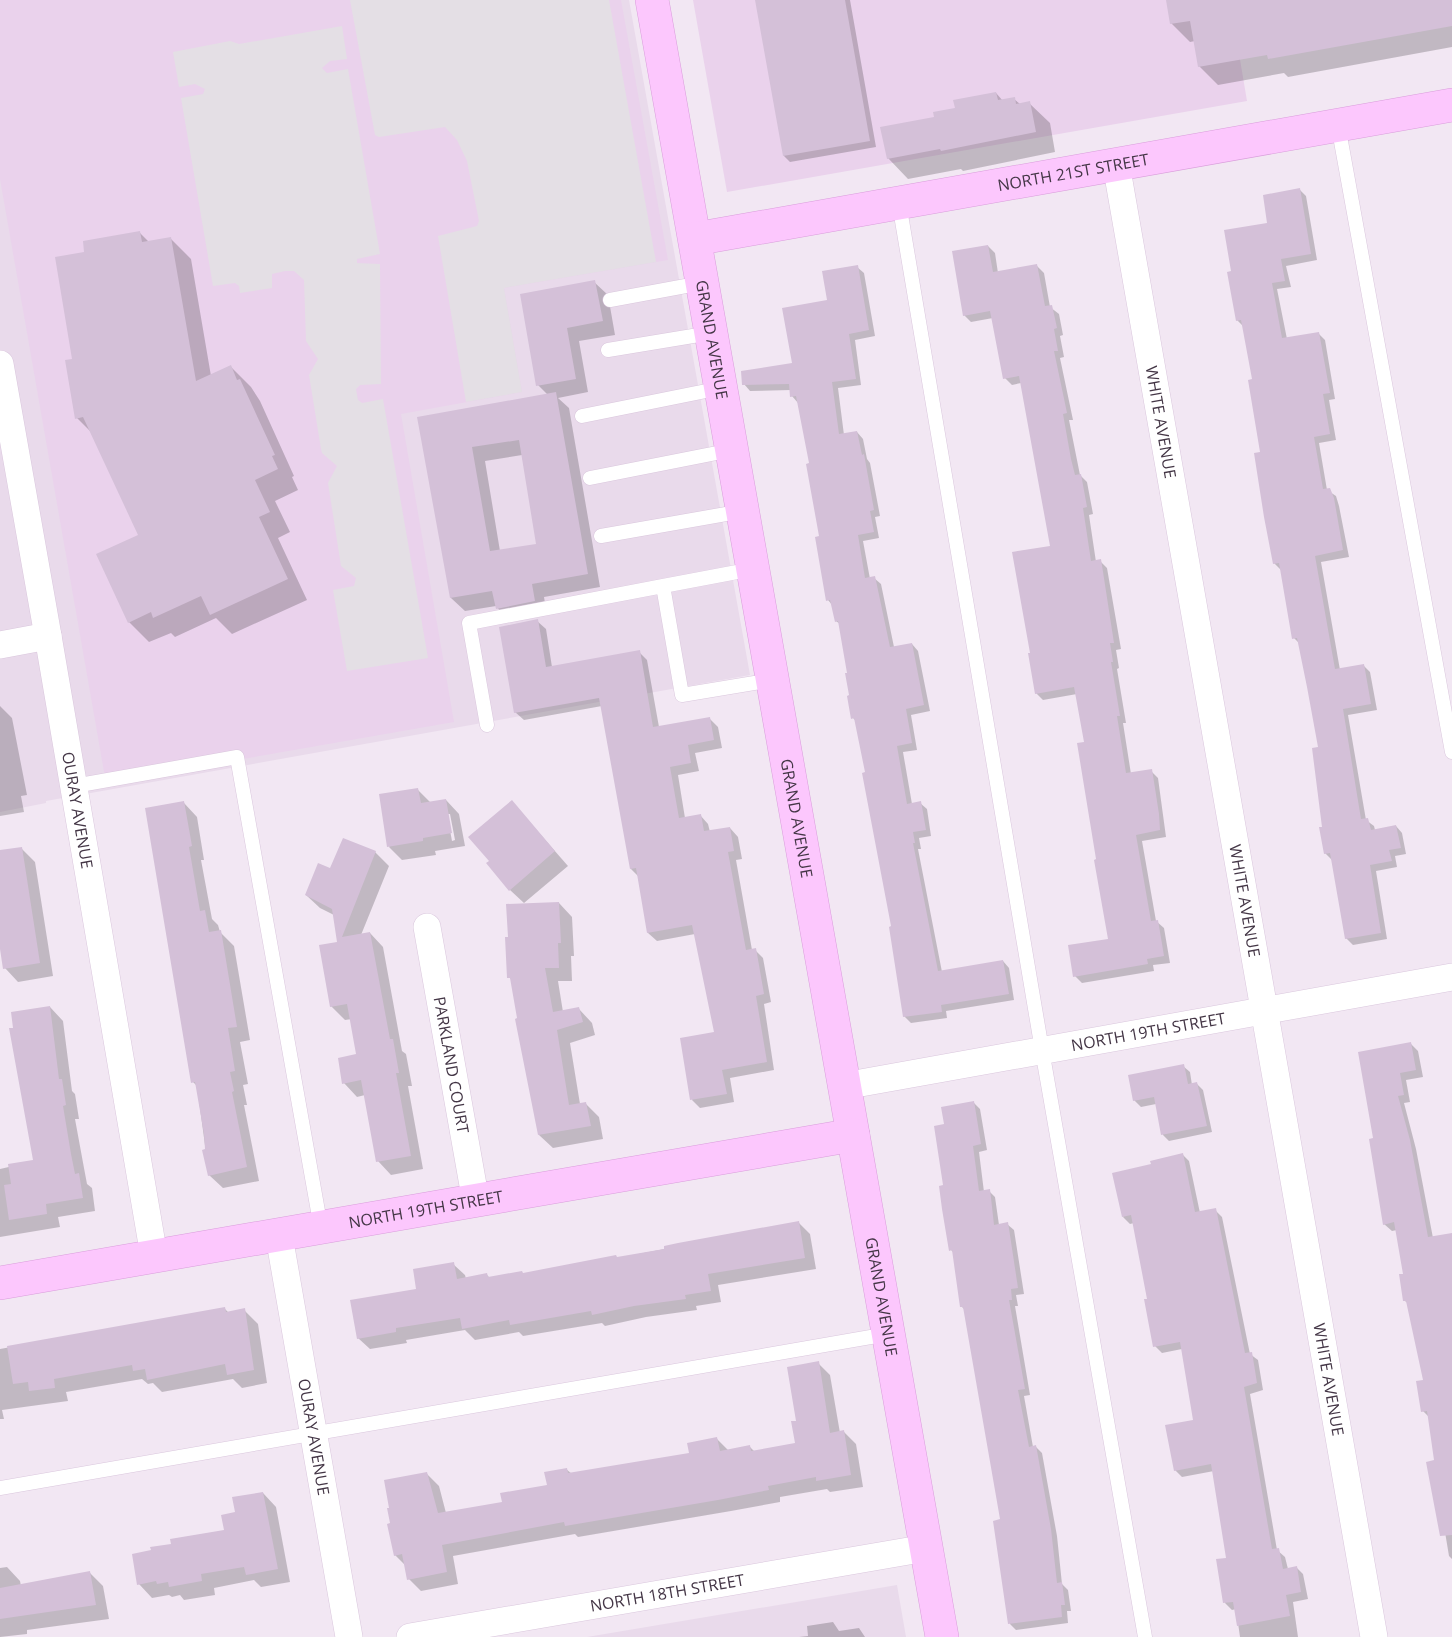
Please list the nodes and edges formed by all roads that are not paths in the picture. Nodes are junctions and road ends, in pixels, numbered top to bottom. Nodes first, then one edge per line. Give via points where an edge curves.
1 (652, 0) edge
2 (1452, 105) edge
3 (1338, 125) junction
4 (1116, 164) junction
5 (899, 203) junction
6 (694, 239) junction
7 (702, 283) junction
8 (610, 300) dead end
9 (711, 333) junction
10 (608, 350) dead end
11 (0, 364) edge
12 (721, 388) junction
13 (582, 416) dead end
14 (732, 450) junction
15 (590, 478) dead end
16 (742, 511) junction
17 (601, 536) dead end
18 (753, 569) junction
19 (663, 586) junction
20 (48, 636) junction
21 (0, 645) edge
22 (772, 680) junction
23 (487, 725) dead end
24 (1452, 752) edge
25 (74, 786) junction
26 (427, 927) dead end
27 (1452, 977) edge
28 (1264, 1010) junction
29 (1042, 1050) junction
30 (844, 1086) junction
31 (853, 1135) junction
32 (476, 1202) junction
33 (321, 1228) junction
34 (279, 1236) junction
35 (154, 1256) junction
36 (0, 1283) edge
37 (888, 1334) junction
38 (314, 1433) junction
39 (0, 1488) edge
40 (926, 1548) junction
41 (349, 1637) edge
42 (410, 1637) edge
43 (942, 1637) edge
44 (1145, 1637) edge
45 (1374, 1637) edge

1 - 6 street, GRAND AVENUE
2 - 3 street, NORTH 21ST STREET
3 - 4 street, NORTH 21ST STREET
3 - 24 lane
4 - 5 street, NORTH 21ST STREET
4 - 28 street, WHITE AVENUE
5 - 6 street, NORTH 21ST STREET
5 - 29 lane
6 - 7 street, GRAND AVENUE
7 - 8 lane
7 - 9 street, GRAND AVENUE
9 - 10 lane
9 - 12 street, GRAND AVENUE
11 - 20 street, OURAY AVENUE
12 - 13 lane
12 - 14 street, GRAND AVENUE
14 - 15 lane
14 - 16 street, GRAND AVENUE
16 - 17 lane
16 - 18 street, GRAND AVENUE
18 - 19 lane
18 - 22 street, GRAND AVENUE
19 - 22 lane via 682,695
19 - 23 lane via 469,623
20 - 21 street
20 - 25 street, OURAY AVENUE
22 - 30 street, GRAND AVENUE
25 - 33 lane via 237,757
25 - 35 street, OURAY AVENUE
26 - 32 street, PARKLAND COURT
27 - 28 street, NORTH 19TH STREET
28 - 29 street, NORTH 19TH STREET
28 - 45 street, WHITE AVENUE
29 - 30 street, NORTH 19TH STREET
29 - 44 lane
30 - 31 street, GRAND AVENUE
31 - 32 street, NORTH 19TH STREET
31 - 37 street, GRAND AVENUE
32 - 33 street, NORTH 19TH STREET
33 - 34 street, NORTH 19TH STREET
34 - 35 street, NORTH 19TH STREET
34 - 38 street, OURAY AVENUE
35 - 36 street, NORTH 19TH STREET
37 - 38 lane
37 - 40 street, GRAND AVENUE
38 - 39 lane
38 - 41 street, OURAY AVENUE
40 - 42 street, NORTH 18TH STREET
40 - 43 street, GRAND AVENUE

